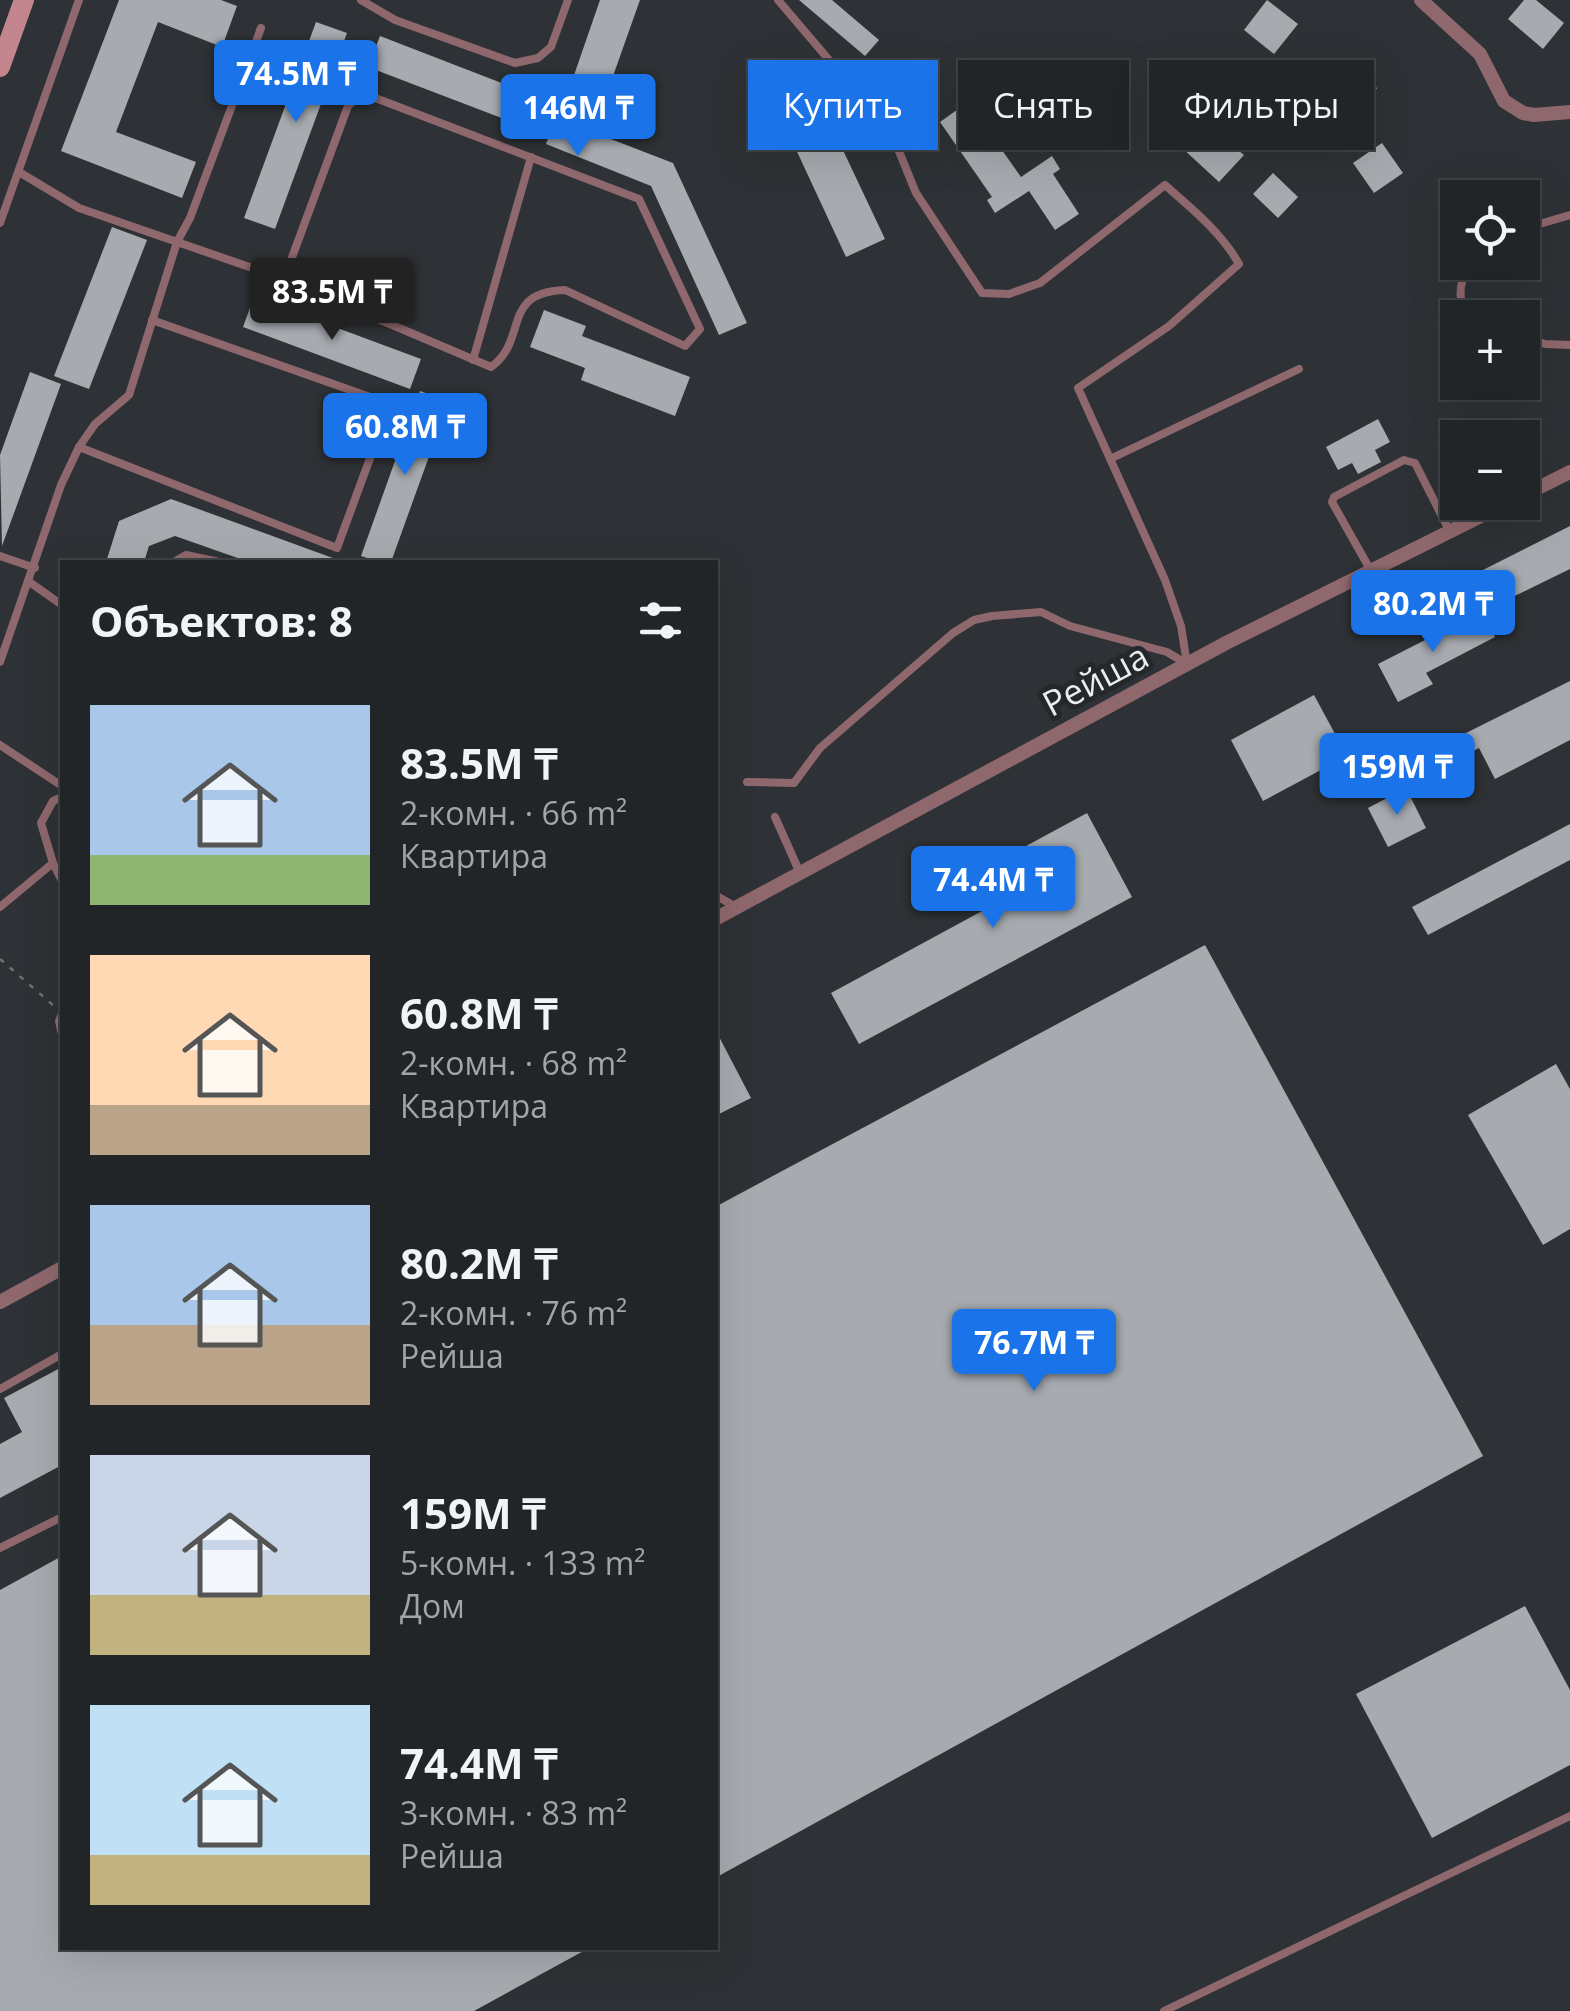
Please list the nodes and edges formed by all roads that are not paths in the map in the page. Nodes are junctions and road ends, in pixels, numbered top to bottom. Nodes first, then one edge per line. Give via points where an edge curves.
1 (24, 0) edge
2 (79, 0) edge
3 (361, 0) edge
4 (568, 0) edge
5 (778, 0) edge
6 (1421, 0) edge
7 (261, 28) dead end
8 (0, 66) edge
9 (1570, 112) edge
10 (531, 157) junction
11 (19, 172) junction
12 (1570, 215) edge
13 (0, 223) edge
14 (1540, 224) edge
15 (178, 242) junction
16 (284, 279) junction
17 (152, 320) junction
18 (1540, 343) edge
19 (1570, 345) edge
20 (473, 360) junction
21 (1299, 369) dead end
22 (78, 447) junction
23 (1110, 459) junction
24 (1570, 472) edge
25 (1540, 487) edge
26 (1474, 520) edge
27 (1450, 532) junction
28 (0, 556) edge
29 (177, 560) edge
30 (210, 560) edge
31 (35, 568) junction
32 (1371, 571) junction
33 (28, 581) junction
34 (60, 604) edge
35 (0, 662) edge
36 (1187, 664) junction
37 (0, 745) edge
38 (747, 782) dead end
39 (60, 785) edge
40 (60, 798) edge
41 (776, 817) dead end
42 (53, 864) junction
43 (800, 873) junction
44 (60, 877) edge
45 (718, 898) edge
46 (0, 907) edge
47 (736, 908) junction
48 (718, 917) edge
49 (60, 1269) edge
50 (0, 1302) edge
51 (60, 1355) edge
52 (0, 1389) edge
53 (60, 1518) edge
54 (0, 1548) edge
55 (1570, 1816) edge
56 (1164, 2011) edge

1 - 8 main road
2 - 11 lane
3 - 4 lane via 395,20 515,63 551,47
5 - 23 lane via 892,134 916,193 982,293 1008,294 1040,283 1165,185 1233,254 1239,264 1183,314 1078,388
6 - 9 street via 1480,54 1504,101 1534,116
7 - 15 lane
10 - 16 lane via 360,96 348,106
10 - 20 lane
10 - 20 lane via 639,198 700,329 685,346 565,290 545,291 526,301 499,362 491,367
11 - 13 lane
11 - 15 lane via 80,208
12 - 14 lane
15 - 16 lane
15 - 17 lane
16 - 20 lane
17 - 22 lane via 129,394
17 - 22 lane via 390,404 337,548
18 - 19 lane
21 - 23 lane
22 - 31 lane
23 - 36 lane via 1166,580
24 - 25 street
26 - 27 street, Рейша
27 - 32 street, Рейша
27 - 32 lane via 1415,463 1404,460 1332,502
28 - 31 lane
29 - 30 lane
31 - 33 lane
32 - 36 street, Рейша
33 - 34 lane
33 - 35 lane
36 - 38 lane via 1041,612 974,620 820,748 794,783
36 - 43 street, Рейша
37 - 39 lane
40 - 42 lane via 42,824
41 - 43 lane
42 - 44 lane
42 - 46 lane
43 - 47 street, Рейша
45 - 47 lane
47 - 48 street, Рейша
49 - 50 street
51 - 52 lane
53 - 54 lane
55 - 56 lane

